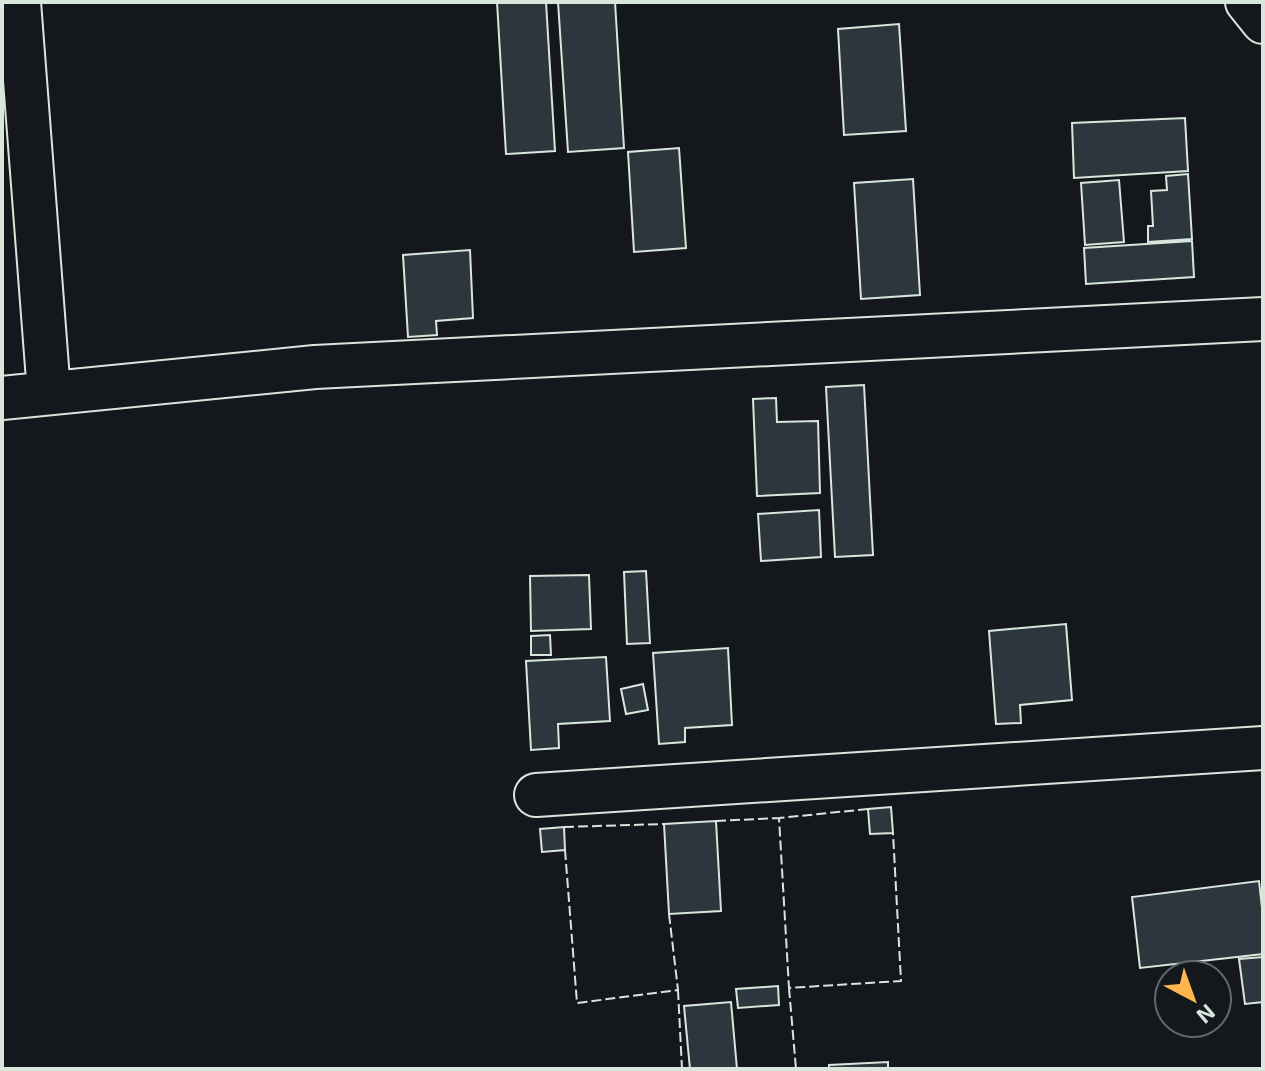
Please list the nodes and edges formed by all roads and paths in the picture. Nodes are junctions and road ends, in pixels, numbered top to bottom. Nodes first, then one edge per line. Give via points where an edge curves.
1 (19, 2) edge
2 (1247, 2) edge
3 (1263, 22) edge
4 (1263, 319) edge
5 (49, 393) junction
6 (2, 398) edge
7 (1263, 748) edge
8 (536, 795) dead end

1 - 5 street
2 - 3 street
4 - 5 street via 315,367
5 - 6 street
7 - 8 street

